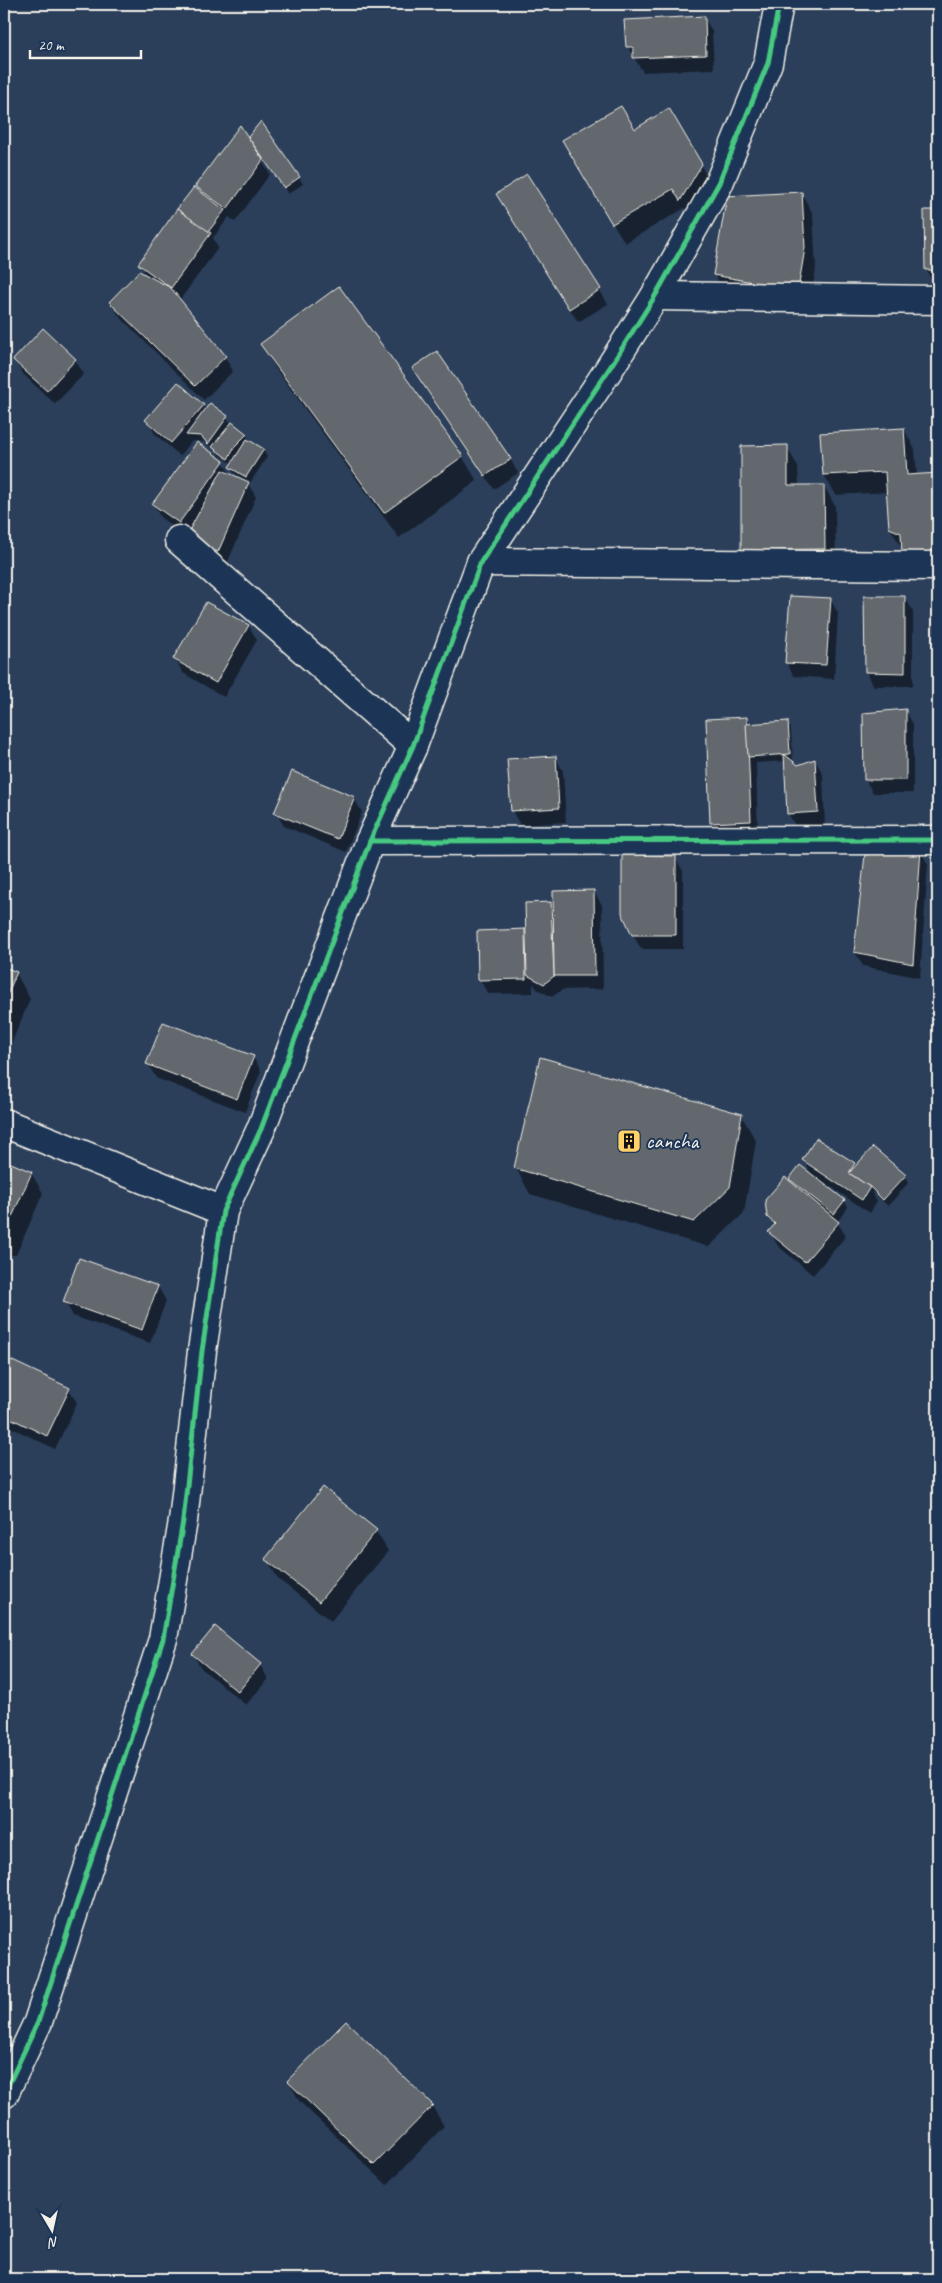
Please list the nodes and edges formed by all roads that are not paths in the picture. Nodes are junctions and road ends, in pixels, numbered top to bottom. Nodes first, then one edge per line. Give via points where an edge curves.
1 (779, 4) edge
2 (655, 296) junction
3 (938, 300) edge
4 (179, 540) dead end
5 (481, 562) junction
6 (938, 566) edge
7 (413, 746) junction
8 (370, 840) junction
9 (938, 840) edge
10 (4, 1123) edge
11 (223, 1211) junction
12 (4, 2094) edge

1 - 2 street via 768,63 718,183
2 - 3 street
2 - 5 street
4 - 7 street
5 - 6 street
5 - 7 street
7 - 8 street
8 - 9 street
8 - 11 street via 261,1129
10 - 11 street
11 - 12 street via 202,1351 183,1521 163,1639 38,2022

